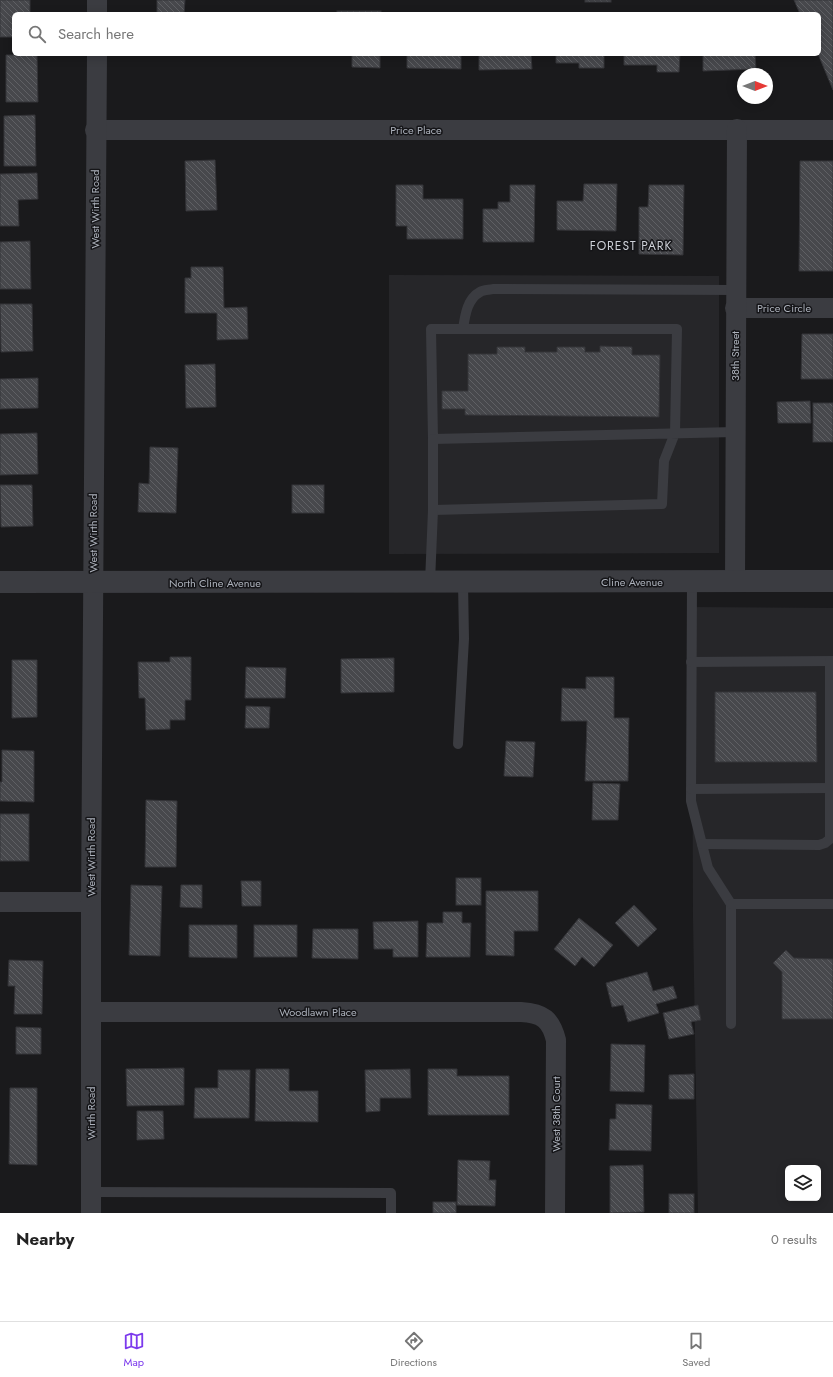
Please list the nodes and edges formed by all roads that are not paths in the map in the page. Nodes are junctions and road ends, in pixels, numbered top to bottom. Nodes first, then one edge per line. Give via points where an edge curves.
1 (97, 0) edge
2 (97, 12) edge
3 (97, 56) edge
4 (737, 129) junction
5 (95, 130) junction
6 (833, 130) edge
7 (735, 299) junction
8 (833, 308) edge
9 (463, 329) junction
10 (735, 432) junction
11 (675, 433) junction
12 (433, 438) junction
13 (433, 510) junction
14 (0, 582) edge
15 (430, 582) junction
16 (463, 582) junction
17 (692, 582) junction
18 (735, 582) junction
19 (833, 582) edge
20 (93, 583) junction
21 (832, 661) edge
22 (692, 662) junction
23 (458, 744) dead end
24 (691, 788) junction
25 (830, 788) junction
26 (832, 826) edge
27 (702, 844) junction
28 (0, 902) edge
29 (91, 902) junction
30 (731, 904) junction
31 (833, 904) edge
32 (91, 1012) junction
33 (544, 1018) joint
34 (731, 1024) dead end
35 (91, 1192) junction
36 (91, 1213) edge
37 (391, 1213) edge
38 (555, 1213) edge

1 - 2 street
3 - 5 street, West Wirth Road
4 - 5 street, Price Place
4 - 6 street
4 - 7 street, 38th Street
5 - 20 street, West Wirth Road
7 - 8 street, Price Circle
7 - 9 lane via 493,289 480,292 472,298
7 - 10 street, 38th Street
9 - 11 lane via 677,329
9 - 12 lane via 431,329
10 - 11 lane
10 - 18 street, 38th Street
11 - 12 lane
11 - 13 lane via 664,460 662,504
12 - 13 lane
13 - 15 lane
14 - 20 street, North Cline Avenue
15 - 16 street, Cline Avenue
15 - 20 street, North Cline Avenue
16 - 17 street, Cline Avenue
16 - 23 lane via 464,638
17 - 18 street, Cline Avenue
17 - 22 lane
18 - 19 street, Cline Avenue
20 - 29 street, West Wirth Road
21 - 22 lane
21 - 25 lane
22 - 24 lane
24 - 25 lane
24 - 27 lane via 691,802
25 - 26 lane
26 - 27 lane via 830,839 819,845
27 - 30 lane via 708,868
28 - 29 street
29 - 32 street, West Wirth Road
30 - 31 lane
30 - 34 lane
32 - 33 street, Woodlawn Place via 521,1012 538,1014
32 - 35 street, Wirth Road
33 - 38 street, West 38th Court via 550,1023 556,1040
35 - 36 street, Wirth Road
35 - 37 lane via 391,1192

